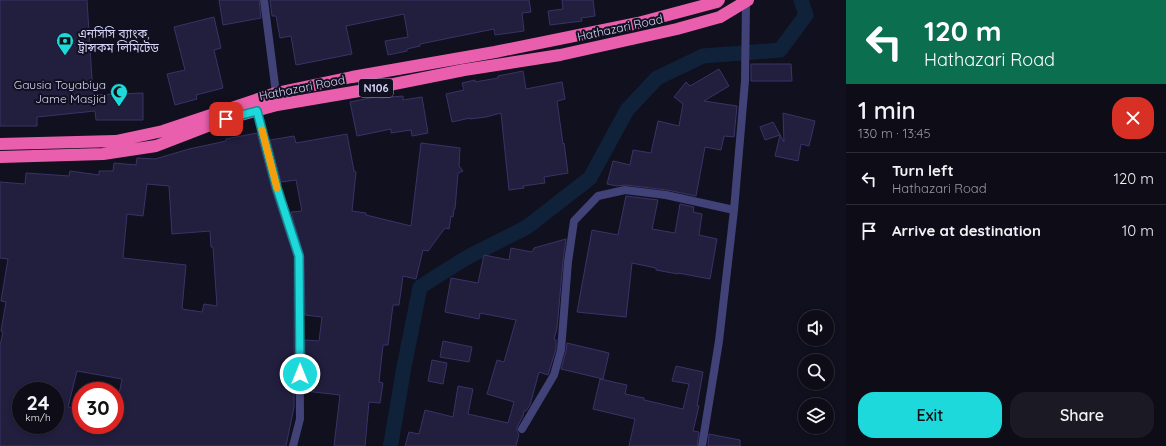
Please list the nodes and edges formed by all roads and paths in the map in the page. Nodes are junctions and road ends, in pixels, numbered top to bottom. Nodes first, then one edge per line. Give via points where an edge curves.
1 (264, 0) edge
2 (719, 0) edge
3 (747, 1) edge
4 (276, 93) junction
5 (257, 111) junction
6 (0, 144) edge
7 (0, 157) edge
8 (734, 210) junction
9 (522, 429) dead end
10 (293, 446) edge
11 (702, 446) edge

1 - 4 street
2 - 4 highway, Hathazari Road / N106 via 638,23
3 - 5 highway, Hathazari Road / N106 via 720,17 677,29 560,55 464,70 276,105
3 - 8 street via 745,81
4 - 6 highway, Hathazari Road / N106 via 164,131 116,141
5 - 7 highway, Hathazari Road / N106 via 226,119 156,146 103,154
5 - 10 street via 277,188 299,256 300,419
8 - 9 street via 666,195 625,190 598,196 574,220 560,350 554,375
8 - 11 street via 719,341

